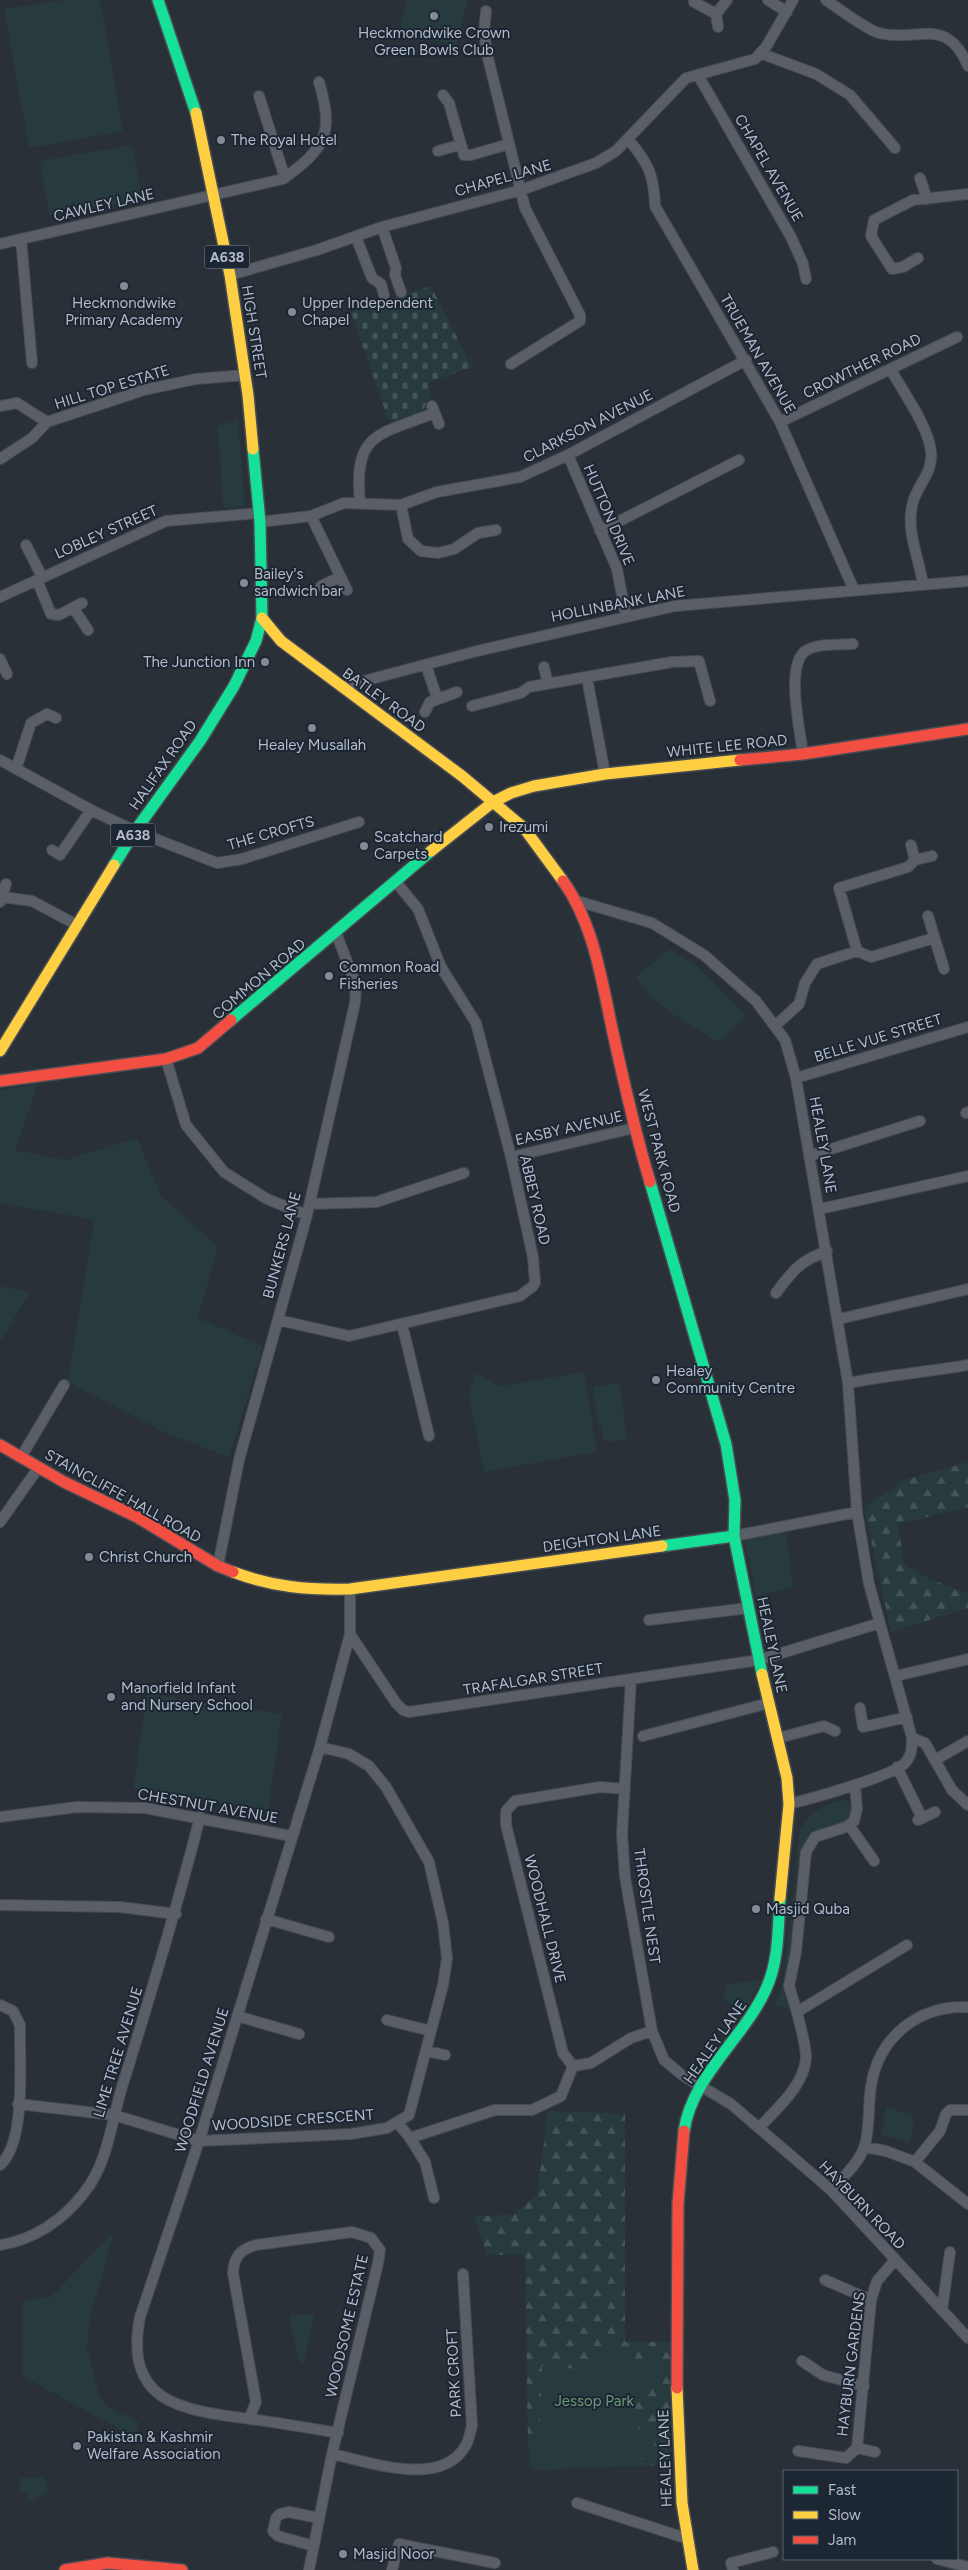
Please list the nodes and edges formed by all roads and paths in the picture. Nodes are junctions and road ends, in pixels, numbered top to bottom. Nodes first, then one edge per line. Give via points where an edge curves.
1 (158, 0) edge
2 (727, 0) edge
3 (768, 0) edge
4 (793, 0) edge
5 (826, 0) edge
6 (694, 2) dead end
7 (486, 11) dead end
8 (787, 12) junction
9 (716, 14) junction
10 (718, 26) dead end
11 (758, 56) junction
12 (968, 66) edge
13 (698, 75) junction
14 (318, 82) dead end
15 (443, 95) dead end
16 (259, 96) dead end
17 (628, 139) junction
18 (510, 144) junction
19 (459, 145) junction
20 (895, 148) dead end
21 (438, 151) dead end
22 (285, 178) junction
23 (920, 178) dead end
24 (521, 190) junction
25 (968, 194) edge
26 (214, 196) junction
27 (927, 199) junction
28 (382, 227) junction
29 (356, 236) junction
30 (21, 239) junction
31 (0, 244) edge
32 (918, 258) dead end
33 (230, 275) junction
34 (806, 279) dead end
35 (401, 292) dead end
36 (384, 295) dead end
37 (957, 337) dead end
38 (746, 360) junction
39 (32, 363) dead end
40 (511, 364) dead end
41 (890, 370) junction
42 (245, 376) junction
43 (0, 406) edge
44 (47, 422) junction
45 (780, 422) junction
46 (439, 424) dead end
47 (568, 456) junction
48 (0, 459) edge
49 (739, 460) dead end
50 (360, 502) junction
51 (401, 505) junction
52 (311, 516) junction
53 (260, 518) junction
54 (496, 530) dead end
55 (600, 531) junction
56 (26, 545) dead end
57 (340, 576) junction
58 (40, 578) junction
59 (968, 581) edge
60 (923, 584) junction
61 (321, 586) dead end
62 (347, 590) dead end
63 (854, 590) junction
64 (0, 597) edge
65 (626, 616) junction
66 (262, 618) junction
67 (88, 630) dead end
68 (852, 644) dead end
69 (0, 658) edge
70 (426, 664) junction
71 (544, 667) dead end
72 (7, 674) dead end
73 (587, 678) junction
74 (548, 684) junction
75 (341, 687) junction
76 (457, 692) dead end
77 (437, 698) junction
78 (710, 701) dead end
79 (472, 706) dead end
80 (425, 712) dead end
81 (56, 718) dead end
82 (968, 729) edge
83 (803, 754) junction
84 (0, 760) edge
85 (16, 769) junction
86 (605, 774) junction
87 (493, 802) junction
88 (91, 810) junction
89 (359, 822) dead end
90 (135, 831) junction
91 (910, 845) dead end
92 (52, 850) dead end
93 (932, 856) dead end
94 (915, 860) junction
95 (396, 882) junction
96 (6, 884) dead end
97 (2, 899) edge
98 (577, 901) junction
99 (928, 916) dead end
100 (77, 925) junction
101 (336, 933) junction
102 (934, 938) junction
103 (857, 951) junction
104 (944, 969) dead end
105 (775, 1026) junction
106 (968, 1027) edge
107 (0, 1051) edge
108 (166, 1059) junction
109 (796, 1078) junction
110 (0, 1081) edge
111 (920, 1121) dead end
112 (634, 1128) junction
113 (809, 1156) junction
114 (510, 1157) junction
115 (464, 1173) dead end
116 (967, 1179) edge
117 (310, 1204) junction
118 (820, 1209) junction
119 (307, 1215) junction
120 (827, 1251) junction
121 (968, 1289) edge
122 (776, 1293) dead end
123 (839, 1319) junction
124 (278, 1320) junction
125 (402, 1324) junction
126 (968, 1365) edge
127 (848, 1383) junction
128 (64, 1385) dead end
129 (430, 1436) dead end
130 (0, 1445) edge
131 (21, 1457) junction
132 (39, 1467) junction
133 (857, 1512) junction
134 (0, 1522) edge
135 (734, 1536) junction
136 (218, 1566) junction
137 (350, 1589) junction
138 (749, 1608) junction
139 (649, 1620) dead end
140 (880, 1624) junction
141 (350, 1634) junction
142 (968, 1659) edge
143 (759, 1660) junction
144 (896, 1676) junction
145 (630, 1679) junction
146 (770, 1703) junction
147 (860, 1708) dead end
148 (906, 1717) junction
149 (835, 1731) dead end
150 (643, 1736) dead end
151 (778, 1738) junction
152 (912, 1738) junction
153 (968, 1741) edge
154 (320, 1747) junction
155 (935, 1760) junction
156 (897, 1767) junction
157 (854, 1785) junction
158 (625, 1789) junction
159 (790, 1804) junction
160 (968, 1805) edge
161 (935, 1812) dead end
162 (0, 1817) edge
163 (200, 1817) junction
164 (849, 1825) junction
165 (291, 1836) junction
166 (874, 1862) dead end
167 (0, 1904) edge
168 (176, 1914) junction
169 (266, 1919) junction
170 (329, 1937) dead end
171 (907, 1945) dead end
172 (0, 2006) edge
173 (968, 2007) edge
174 (797, 2012) junction
175 (237, 2016) junction
176 (387, 2020) dead end
177 (431, 2031) junction
178 (652, 2031) junction
179 (299, 2034) dead end
180 (426, 2051) junction
181 (445, 2055) dead end
182 (573, 2066) junction
183 (701, 2085) junction
184 (18, 2104) junction
185 (968, 2110) edge
186 (114, 2115) junction
187 (397, 2122) junction
188 (759, 2128) junction
189 (410, 2138) junction
190 (199, 2141) junction
191 (864, 2147) junction
192 (915, 2162) junction
193 (0, 2165) edge
194 (831, 2190) junction
195 (434, 2198) dead end
196 (968, 2204) edge
197 (0, 2246) edge
198 (950, 2252) dead end
199 (895, 2260) junction
200 (463, 2274) dead end
201 (825, 2280) dead end
202 (871, 2300) junction
203 (942, 2310) junction
204 (968, 2338) edge
205 (802, 2361) dead end
206 (864, 2386) junction
207 (249, 2419) junction
208 (338, 2433) junction
209 (857, 2448) junction
210 (798, 2450) dead end
211 (875, 2452) dead end
212 (332, 2454) junction
213 (577, 2502) dead end
214 (319, 2518) junction
215 (685, 2538) junction
216 (314, 2546) junction
217 (773, 2552) dead end
218 (941, 2560) edge
219 (495, 2563) dead end
220 (968, 2567) edge
221 (65, 2570) edge
222 (182, 2570) edge
223 (308, 2570) edge
224 (392, 2570) edge
225 (693, 2570) edge
226 (733, 2570) edge

1 - 26 main road, HIGH STREET / A638 via 200,124
2 - 9 street
3 - 8 street
4 - 8 street
5 - 12 street via 878,33 927,33 946,37 958,47
6 - 9 street
7 - 18 street via 487,54
8 - 11 street
9 - 10 street
11 - 13 street, CHAPEL LANE
11 - 20 street via 816,74 850,95
13 - 17 street, CHAPEL LANE via 686,78
13 - 34 street, CHAPEL AVENUE via 799,253
14 - 22 street via 327,109 327,130 317,148
15 - 19 street via 449,103
16 - 22 street
17 - 24 street, CHAPEL LANE via 596,163
17 - 38 street, TRUEMAN AVENUE via 647,162 655,206
18 - 19 street via 471,156 464,155
18 - 24 street
19 - 21 street
22 - 26 street, CAWLEY LANE
23 - 27 street
24 - 28 street, CHAPEL LANE
24 - 40 street via 525,208 580,315 580,321
25 - 27 street
26 - 30 street, CAWLEY LANE
26 - 33 main road, HIGH STREET / A638
27 - 32 street via 913,200 874,220 871,226 871,236 892,269 903,268
28 - 29 street, CHAPEL LANE
28 - 35 street
29 - 33 street, CHAPEL LANE
29 - 36 street via 372,278 381,284
30 - 31 street, CAWLEY LANE
30 - 39 street
33 - 42 main road, HIGH STREET / A638
37 - 41 street, CROWTHER ROAD
38 - 45 street, TRUEMAN AVENUE
38 - 47 street, CLARKSON AVENUE
41 - 45 street, CROWTHER ROAD
41 - 60 street via 926,435 931,452 930,468 913,500 910,519
42 - 44 street, HILL TOP ESTATE via 196,379 144,390
42 - 53 main road, HIGH STREET / A638
43 - 44 street, HILL TOP ESTATE via 17,403
44 - 48 street, HILL TOP ESTATE via 32,438
45 - 63 street, TRUEMAN AVENUE
46 - 50 street via 433,409 378,436 366,446 358,476
47 - 51 street, CLARKSON AVENUE via 520,476 437,492
47 - 55 street, HUTTON DRIVE
49 - 55 street
50 - 51 street, CLARKSON AVENUE
50 - 52 street, CLARKSON AVENUE via 344,503
51 - 54 street via 408,539 421,551 438,553 454,549 478,532
52 - 53 street, CLARKSON AVENUE
52 - 57 street
53 - 58 street, LOBLEY STREET via 166,522
53 - 66 main road, HIGH STREET / A638
55 - 65 street, HUTTON DRIVE via 617,569
56 - 58 street
57 - 61 street
57 - 62 street
58 - 64 street, LOBLEY STREET
58 - 67 street via 51,614 59,615 78,606
59 - 60 street, HOLLINBANK LANE
60 - 63 street, HOLLINBANK LANE
63 - 65 street, HOLLINBANK LANE via 675,606
65 - 70 street, HOLLINBANK LANE
66 - 75 main road, BATLEY ROAD via 281,641
66 - 90 main road, HALIFAX ROAD / A638 via 256,641 234,686 200,741
68 - 83 street via 814,647 804,652 797,663 794,679
69 - 72 street
70 - 75 street, HOLLINBANK LANE
70 - 77 street
71 - 74 street
73 - 74 street
73 - 78 street via 672,662 699,661
73 - 86 street
74 - 79 street
75 - 87 main road, BATLEY ROAD
76 - 77 street
77 - 80 street via 430,702
81 - 85 street via 47,714 31,723
82 - 83 main road, WHITE LEE ROAD
83 - 86 main road, WHITE LEE ROAD
84 - 85 street, THE CROFTS
85 - 88 street, THE CROFTS
86 - 87 main road, WHITE LEE ROAD via 534,786
87 - 95 main road, COMMON ROAD
87 - 98 main road, WEST PARK ROAD via 524,828
88 - 90 street, THE CROFTS
88 - 92 street via 60,855
89 - 90 street, THE CROFTS via 242,859 217,863
90 - 100 main road, HALIFAX ROAD / A638
91 - 94 street
93 - 94 street
94 - 103 street via 908,867 839,888
95 - 101 main road, COMMON ROAD
95 - 114 street, ABBEY ROAD via 418,909 441,967 476,1023
96 - 97 street
97 - 100 street via 32,901
98 - 105 street, HEALEY LANE via 652,923 704,955 756,1001
98 - 112 main road, WEST PARK ROAD via 598,965
99 - 102 street
100 - 107 main road, HALIFAX ROAD / A638
101 - 108 main road, COMMON ROAD via 211,1039 198,1048
101 - 117 street, BUNKERS LANE via 356,984 355,1003
102 - 103 street via 870,957
102 - 104 street
103 - 105 street via 817,964 805,983 799,1004
105 - 109 street, HEALEY LANE via 785,1040
106 - 109 street, BELLE VUE STREET
108 - 110 main road, COMMON ROAD
108 - 119 street via 186,1125 224,1172 268,1200
109 - 113 street, HEALEY LANE
111 - 113 street
112 - 114 street, EASBY AVENUE
112 - 135 main road, WEST PARK ROAD via 726,1444 735,1500
113 - 118 street, HEALEY LANE
114 - 125 street, ABBEY ROAD via 533,1257 533,1286 520,1296
115 - 117 street via 376,1202
116 - 118 street
117 - 119 street, BUNKERS LANE
118 - 120 street, HEALEY LANE
119 - 124 street, BUNKERS LANE
120 - 122 street via 807,1259 793,1270
120 - 123 street, HEALEY LANE
121 - 123 street
123 - 127 street, HEALEY LANE
124 - 125 street, ABBEY ROAD via 349,1336
124 - 136 street, BUNKERS LANE via 239,1460
125 - 129 street
126 - 127 street
127 - 133 street, HEALEY LANE
128 - 131 street
130 - 131 main road, STAINCLIFFE HALL ROAD
131 - 132 main road, STAINCLIFFE HALL ROAD
132 - 134 street
132 - 136 main road, STAINCLIFFE HALL ROAD via 138,1517
133 - 135 street, DEIGHTON LANE
133 - 140 street, HEALEY LANE via 869,1584
135 - 137 main road, DEIGHTON LANE
135 - 138 main road, HEALEY LANE
136 - 137 main road, STAINCLIFFE HALL ROAD via 261,1582 310,1590
137 - 141 street, WOODFIELD AVENUE
138 - 139 street
138 - 143 main road, HEALEY LANE
140 - 143 street, TRAFALGAR STREET
140 - 144 street, HEALEY LANE
141 - 145 street, TRAFALGAR STREET via 396,1703 409,1712
141 - 154 street, WOODFIELD AVENUE
142 - 144 street
143 - 145 street, TRAFALGAR STREET
143 - 146 main road, HEALEY LANE
144 - 148 street, HEALEY LANE
145 - 158 street, THROSTLE NEST
146 - 150 street
146 - 151 main road, HEALEY LANE
147 - 148 street via 863,1727
148 - 152 street, HEALEY LANE
149 - 151 street via 824,1726
151 - 159 main road, HEALEY LANE
152 - 155 street via 925,1743
152 - 156 street via 912,1754
153 - 155 street
154 - 165 street, WOODFIELD AVENUE
154 - 177 street, WOODSIDE CRESCENT via 349,1754 369,1766 386,1787 429,1862 443,1923 447,1958
155 - 160 street via 952,1790
156 - 157 street
156 - 161 street via 919,1819
157 - 159 street
157 - 164 street via 857,1809 854,1821
158 - 178 street, THROSTLE NEST via 622,1834 625,1877
158 - 182 street, WOODHALL DRIVE via 600,1787 534,1797 515,1802 506,1811 506,1825 563,2053
159 - 183 main road, HEALEY LANE via 774,1969 768,1991
162 - 163 street, CHESTNUT AVENUE via 77,1807 145,1808
163 - 165 street, CHESTNUT AVENUE
163 - 168 street, LIME TREE AVENUE
164 - 166 street
164 - 174 street via 815,1837 806,1852 796,1952 789,1986
165 - 169 street, WOODFIELD AVENUE
167 - 168 street via 120,1907
168 - 186 street, LIME TREE AVENUE
169 - 170 street
169 - 175 street, WOODFIELD AVENUE
171 - 174 street
172 - 184 street via 13,2012 20,2025
173 - 191 street via 952,2006 927,2013 901,2028 892,2038 875,2068
174 - 188 street via 805,2046 803,2070 794,2089
175 - 179 street
175 - 190 street, WOODFIELD AVENUE
176 - 177 street
177 - 180 street, WOODSIDE CRESCENT
178 - 182 street via 631,2038 591,2063
178 - 183 street, THROSTLE NEST via 664,2060
180 - 181 street
180 - 187 street, WOODSIDE CRESCENT via 409,2115
182 - 189 street via 561,2096 532,2110 495,2110
183 - 188 street, HAYBURN ROAD via 731,2104
183 - 215 main road, HEALEY LANE via 687,2117 678,2178 678,2410
184 - 186 street, WOODSIDE CRESCENT
184 - 193 street via 14,2144
185 - 192 street via 950,2110 940,2131
186 - 190 street, WOODSIDE CRESCENT
186 - 197 street, LIME TREE AVENUE via 103,2160 85,2192 61,2220 19,2242
187 - 189 street
187 - 190 street, WOODSIDE CRESCENT via 387,2128 350,2134
188 - 194 street, HAYBURN ROAD
189 - 195 street via 425,2162
190 - 207 street, WOODFIELD AVENUE via 140,2317 135,2338 139,2363 144,2378 167,2401 206,2414
191 - 192 street
191 - 194 street
192 - 196 street
194 - 199 street, HAYBURN ROAD
198 - 203 street
199 - 202 street, HAYBURN GARDENS via 877,2281
199 - 203 street, HAYBURN ROAD
200 - 212 street, PARK CROFT via 472,2426 466,2446 440,2468 423,2471
201 - 202 street
202 - 206 street, HAYBURN GARDENS
203 - 204 street, HAYBURN ROAD
205 - 206 street via 823,2375
206 - 209 street, HAYBURN GARDENS
207 - 208 street, WOODFIELD AVENUE
207 - 208 street, WOODSOME ESTATE via 256,2402 233,2273 238,2254 256,2245 352,2232 371,2238 380,2250
208 - 212 street, WOODSOME ESTATE
209 - 210 street, HAYBURN GARDENS via 846,2458
209 - 211 street, HAYBURN GARDENS
212 - 214 street, WOODSOME ESTATE
213 - 215 street
214 - 216 street, WOODSOME ESTATE
214 - 216 street via 289,2512 280,2514 273,2525 278,2536
215 - 225 main road, HEALEY LANE
216 - 223 street, WOODSOME ESTATE
217 - 226 street via 732,2563
218 - 220 street
219 - 224 street via 398,2544
221 - 222 main road via 122,2563

